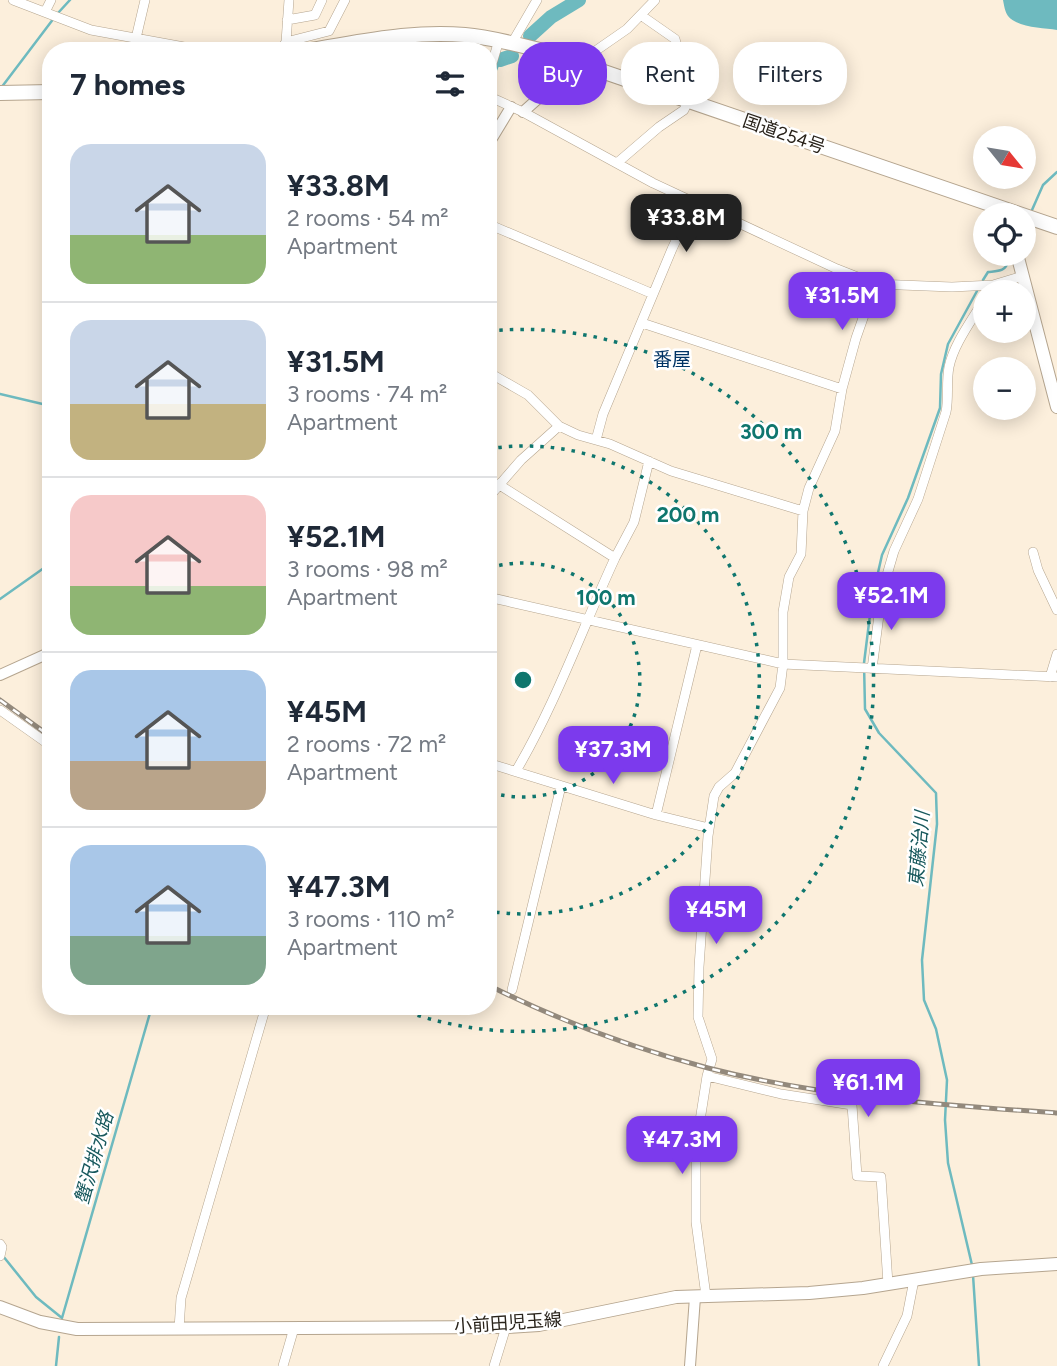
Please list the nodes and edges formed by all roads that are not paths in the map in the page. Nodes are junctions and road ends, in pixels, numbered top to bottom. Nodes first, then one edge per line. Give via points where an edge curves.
1 (13, 0) edge
2 (51, 0) edge
3 (145, 0) edge
4 (289, 0) edge
5 (322, 0) edge
6 (345, 0) edge
7 (537, 0) edge
8 (655, 0) edge
9 (45, 12) junction
10 (642, 16) junction
11 (287, 20) junction
12 (134, 39) junction
13 (505, 41) junction
14 (134, 42) edge
15 (152, 42) edge
16 (286, 42) joint
17 (367, 42) edge
18 (676, 42) edge
19 (607, 43) edge
20 (518, 45) edge
21 (497, 58) edge
22 (42, 92) edge
23 (0, 93) edge
24 (497, 100) edge
25 (531, 105) edge
26 (687, 105) edge
27 (698, 105) edge
28 (511, 107) junction
29 (523, 112) junction
30 (497, 130) edge
31 (617, 163) junction
32 (694, 202) junction
33 (980, 203) edge
34 (1036, 221) edge
35 (1057, 227) edge
36 (497, 228) edge
37 (1020, 266) edge
38 (1023, 276) junction
39 (1012, 280) edge
40 (875, 284) junction
41 (973, 288) edge
42 (653, 294) junction
43 (973, 318) edge
44 (642, 323) junction
45 (497, 377) edge
46 (842, 389) junction
47 (1057, 407) edge
48 (559, 426) junction
49 (596, 440) junction
50 (649, 461) junction
51 (498, 484) joint
52 (803, 510) junction
53 (1032, 552) dead end
54 (615, 558) junction
55 (497, 599) edge
56 (1057, 610) edge
57 (587, 620) junction
58 (698, 645) junction
59 (1057, 654) edge
60 (42, 656) edge
61 (783, 664) junction
62 (872, 669) junction
63 (0, 676) edge
64 (1053, 677) edge
65 (0, 710) edge
66 (42, 740) edge
67 (497, 766) edge
68 (516, 771) junction
69 (561, 786) junction
70 (656, 815) junction
71 (709, 828) junction
72 (512, 990) dead end
73 (264, 1015) edge
74 (707, 1076) junction
75 (0, 1244) edge
76 (0, 1256) edge
77 (1057, 1264) edge
78 (914, 1280) junction
79 (888, 1284) junction
80 (700, 1296) junction
81 (0, 1307) edge
82 (506, 1327) junction
83 (294, 1328) junction
84 (180, 1329) junction
85 (284, 1366) edge
86 (494, 1366) edge
87 (690, 1366) edge
88 (883, 1366) edge

1 - 9 street
2 - 9 street
3 - 12 street
4 - 11 street
5 - 11 street via 316,15
6 - 16 street via 330,31
7 - 13 street
8 - 10 street
9 - 12 street via 91,30
10 - 18 street
10 - 19 street
11 - 16 street
12 - 14 street
12 - 15 street
13 - 17 highway, 国道254号 via 414,35
13 - 20 highway, 国道254号
13 - 21 street
22 - 23 highway
24 - 28 street
25 - 29 street
26 - 31 street
27 - 33 highway, 国道254号
28 - 29 street
28 - 30 street
29 - 31 street
31 - 32 street
32 - 40 street
32 - 42 street
34 - 35 highway, 国道254号
36 - 42 street
37 - 38 main road
38 - 39 street
38 - 47 main road
40 - 41 street
40 - 46 street
42 - 44 street
43 - 62 street via 949,365 946,412 882,592
44 - 46 street
44 - 49 street
45 - 48 street via 528,395
46 - 52 street via 835,431
48 - 49 street
48 - 51 street
49 - 50 street
50 - 52 street
50 - 54 street via 634,522
51 - 54 street
52 - 61 street via 801,554 789,577 783,612
53 - 56 street
54 - 57 street
55 - 57 street
57 - 58 street
57 - 68 street via 534,741
58 - 61 street
58 - 70 street
59 - 64 street
60 - 63 street
61 - 62 street
61 - 71 street via 779,688 762,726 735,773 714,796
62 - 64 street
65 - 66 street
67 - 68 street
68 - 69 street
69 - 70 street
69 - 72 street
70 - 71 street
71 - 74 street via 698,1017 712,1059
73 - 84 street via 181,1298
74 - 79 street via 852,1105 857,1176 881,1177
74 - 80 street via 696,1146
75 - 76 street
77 - 78 main road, 小前田児玉線 via 994,1267
78 - 79 main road, 小前田児玉線
78 - 88 street via 907,1316
79 - 80 main road, 小前田児玉線 via 808,1293
80 - 82 main road, 小前田児玉線
80 - 87 street
81 - 84 main road, 小前田児玉線 via 40,1322 78,1329
82 - 83 main road, 小前田児玉線
82 - 86 street
83 - 84 main road, 小前田児玉線
83 - 85 street

